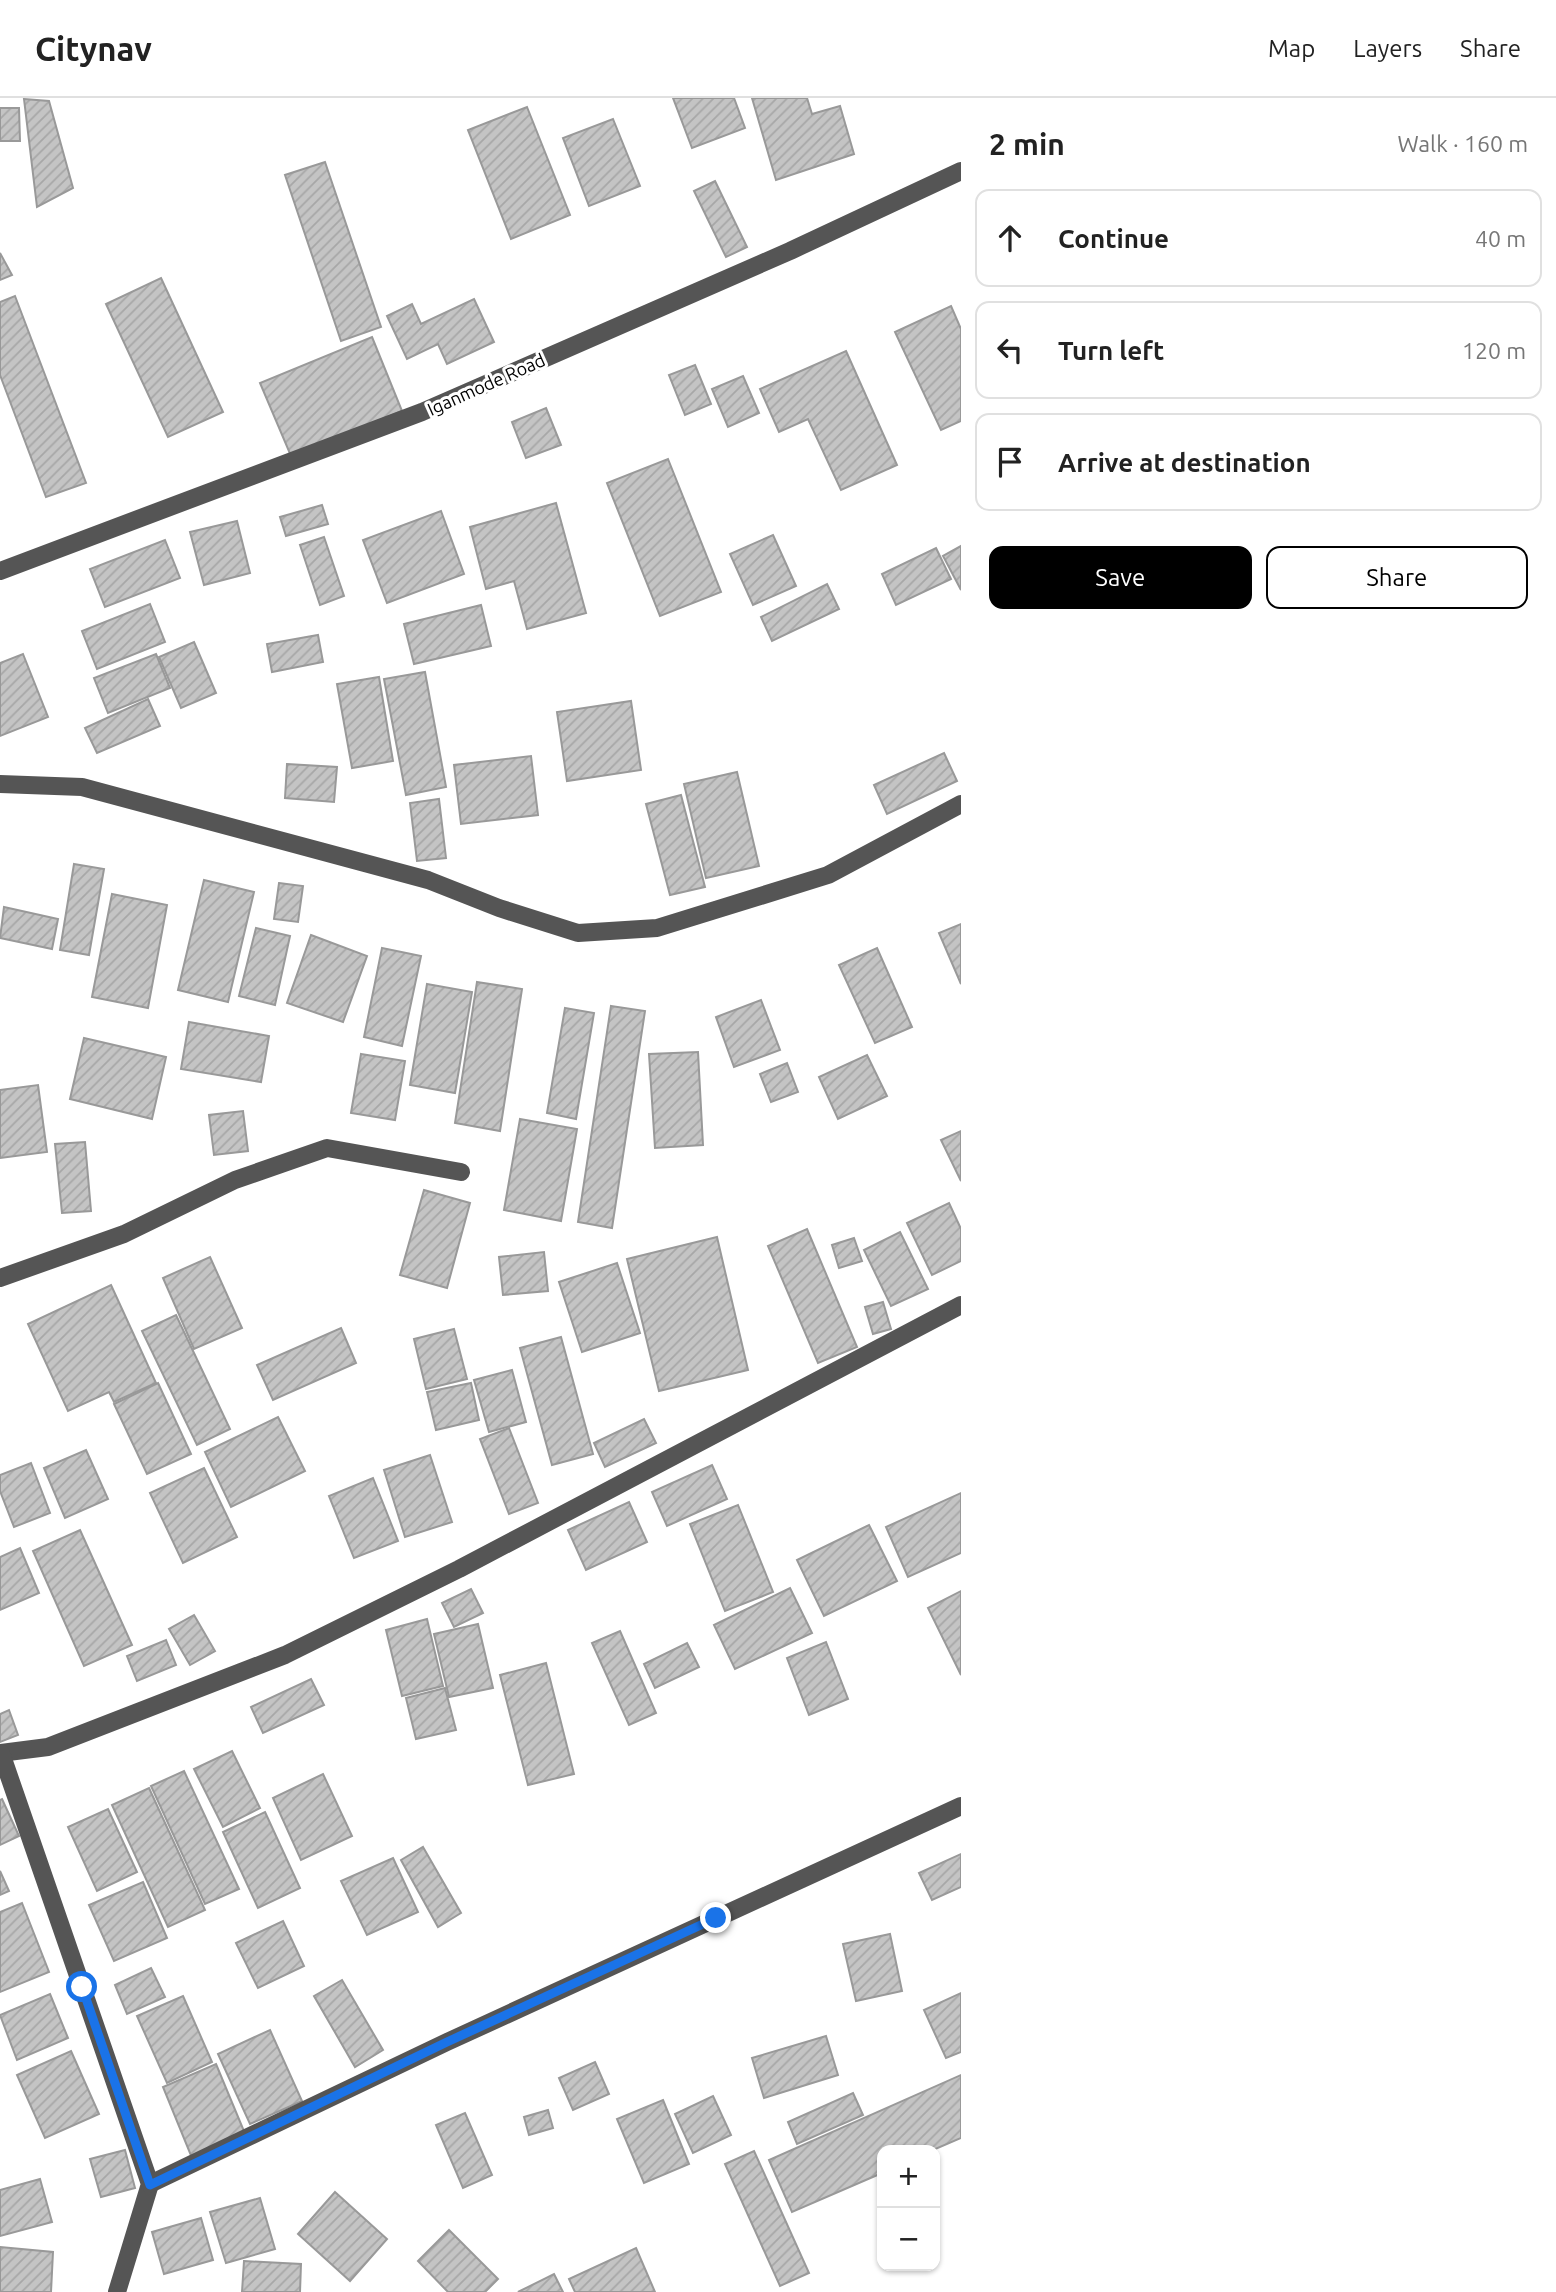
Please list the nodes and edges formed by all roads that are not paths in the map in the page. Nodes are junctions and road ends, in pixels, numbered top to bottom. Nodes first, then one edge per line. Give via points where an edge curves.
1 (961, 171) edge
2 (0, 571) edge
3 (0, 785) edge
4 (961, 804) edge
5 (461, 1172) dead end
6 (0, 1278) edge
7 (961, 1305) edge
8 (1, 1753) edge
9 (961, 1806) edge
10 (150, 2185) junction
11 (117, 2292) edge

1 - 2 street, Iganmode Road via 422,412
3 - 4 street via 82,787 428,880 578,933 657,928 828,875
5 - 6 street via 327,1149 235,1180 124,1234
7 - 8 street via 459,1569 285,1655 48,1747
8 - 10 street
9 - 10 street via 447,2042
10 - 11 street

